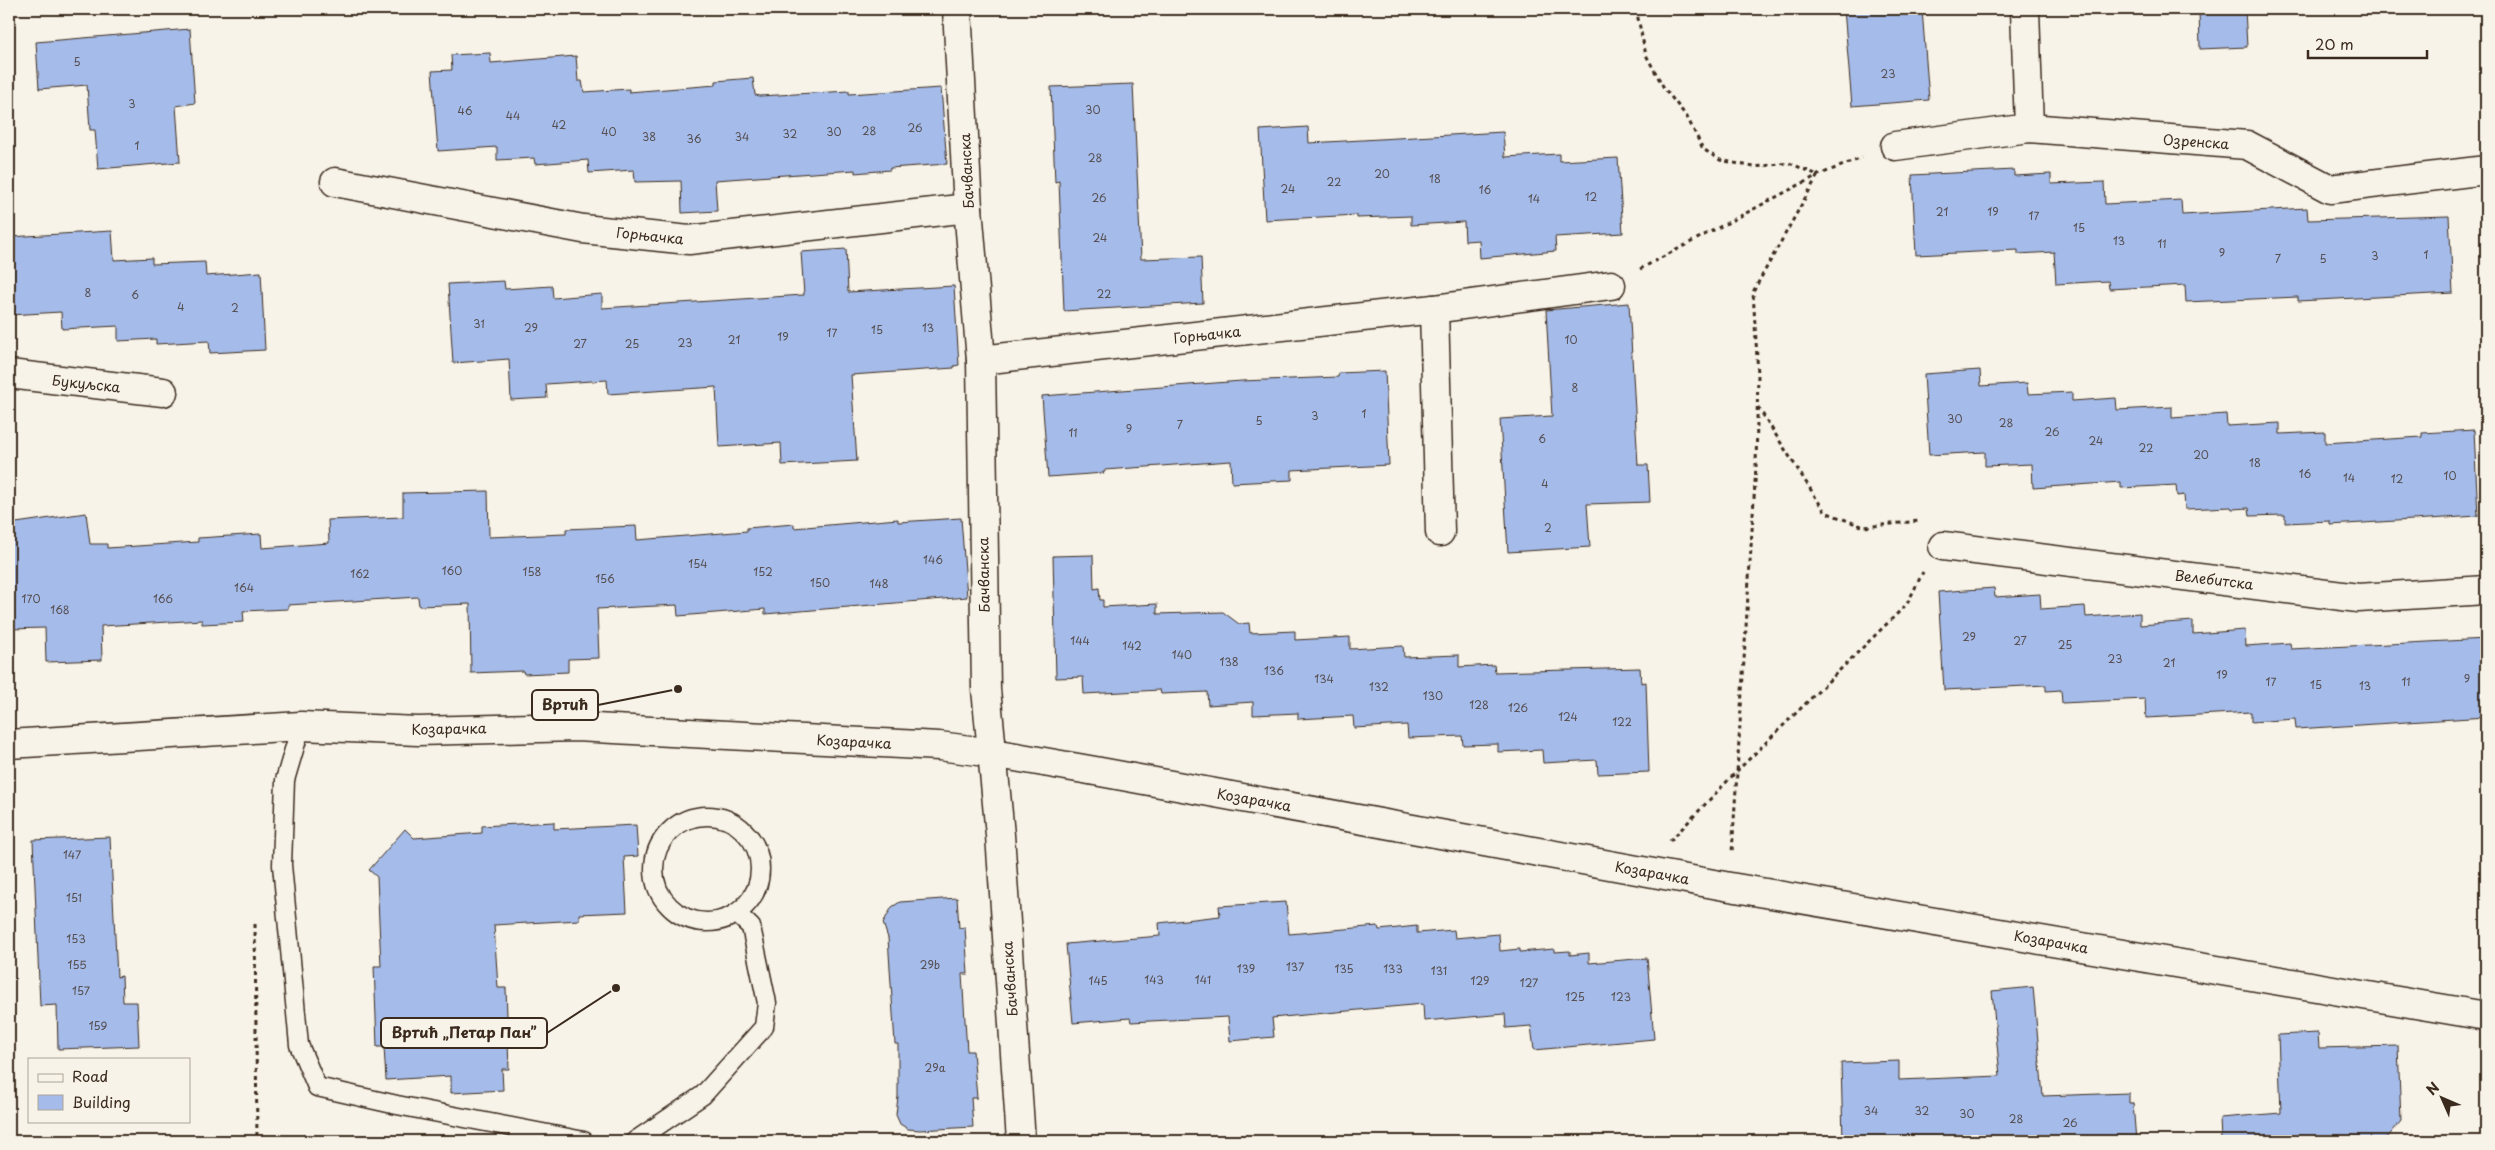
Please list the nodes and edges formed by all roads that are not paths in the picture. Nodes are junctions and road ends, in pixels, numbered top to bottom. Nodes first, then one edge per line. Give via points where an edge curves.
1 (958, 9) edge
2 (2025, 9) edge
3 (2029, 128) junction
4 (1895, 146) road end
5 (2486, 170) edge
6 (335, 182) dead end
7 (968, 208) junction
8 (1611, 285) road end
9 (1434, 309) junction
10 (981, 360) junction
11 (9, 374) edge
12 (163, 392) dead end
13 (1440, 532) dead end
14 (1943, 546) road end
15 (2486, 590) edge
16 (301, 726) junction
17 (9, 744) edge
18 (993, 753) junction
19 (736, 913) junction
20 (2486, 1016) edge
21 (584, 1141) edge
22 (635, 1141) edge
23 (1021, 1141) edge

1 - 7 street, Бачванска
2 - 3 street
3 - 4 street, Озренска
3 - 5 street, Озренска via 2247,146 2330,189
6 - 7 street, Горњачка via 583,229 689,240
7 - 10 street, Бачванска
8 - 9 street, Горњачка
9 - 10 street, Горњачка
9 - 13 street
10 - 18 street, Бачванска via 985,655
11 - 12 street, Букуљска
14 - 15 street, Велебитска via 2358,598
16 - 17 street, Козарачка
16 - 18 street, Козарачка via 418,730 576,727 938,746
16 - 21 lane via 285,780 282,865 299,1045 317,1087 397,1106
18 - 20 street, Козарачка via 1730,887
18 - 23 street, Бачванска
19 - 19 lane via 749,901 757,885 760,868 757,851 748,835 735,824 718,817 701,816 684,821 670,831 654,862 654,879 660,895 686,918 703,922 720,920
19 - 22 lane via 751,927 767,1003 764,1027 703,1095

